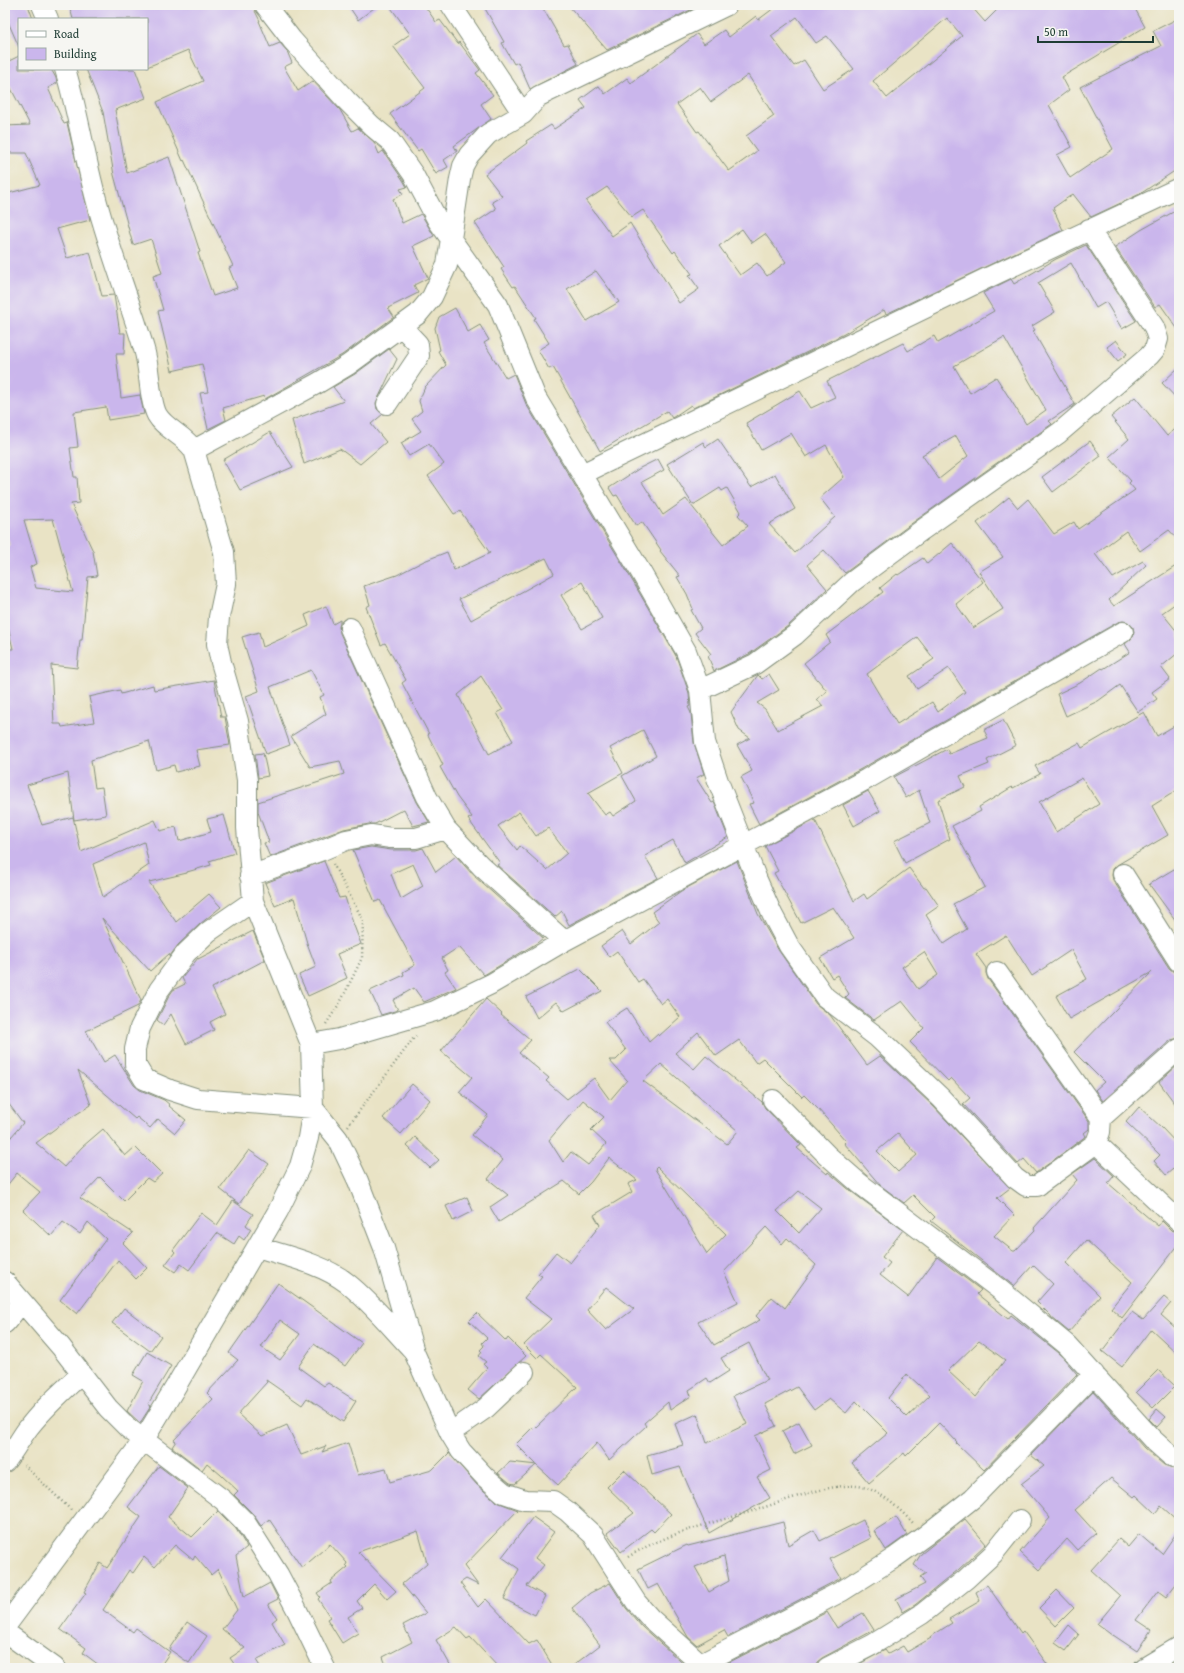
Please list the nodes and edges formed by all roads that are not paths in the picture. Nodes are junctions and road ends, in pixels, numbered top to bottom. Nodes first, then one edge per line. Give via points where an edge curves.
1 (42, 5) edge
2 (265, 5) edge
3 (451, 5) edge
4 (727, 5) edge
5 (48, 18) edge
6 (65, 70) edge
7 (523, 114) junction
8 (1179, 188) edge
9 (1089, 229) junction
10 (450, 238) junction
11 (402, 327) junction
12 (387, 404) dead end
13 (194, 450) junction
14 (582, 474) junction
15 (350, 628) dead end
16 (1123, 632) dead end
17 (700, 690) junction
18 (446, 829) junction
19 (742, 846) junction
20 (1124, 874) dead end
21 (250, 876) junction
22 (253, 900) junction
23 (564, 941) junction
24 (1179, 962) edge
25 (996, 972) dead end
26 (311, 1044) junction
27 (1179, 1049) edge
28 (773, 1100) dead end
29 (313, 1108) junction
30 (1101, 1118) junction
31 (1096, 1143) junction
32 (1179, 1221) edge
33 (257, 1247) junction
34 (5, 1282) edge
35 (22, 1302) junction
36 (5, 1323) edge
37 (414, 1352) junction
38 (524, 1372) dead end
39 (81, 1374) junction
40 (1094, 1374) junction
41 (450, 1433) junction
42 (143, 1441) junction
43 (7, 1455) edge
44 (1179, 1459) edge
45 (1020, 1520) dead end
46 (5, 1627) edge
47 (5, 1632) edge
48 (1179, 1647) edge
49 (702, 1666) edge
50 (55, 1668) edge
51 (325, 1668) edge
52 (827, 1668) edge
53 (1144, 1668) edge

1 - 5 street
2 - 10 street via 292,40 346,100 390,141 403,157
3 - 7 street
4 - 7 street via 539,96
6 - 13 street via 105,231 146,357 154,407 162,421 184,438
7 - 10 street via 488,134 469,155 460,179
8 - 9 street
9 - 14 street
9 - 17 street via 1154,327 1158,339 1155,348 1129,375 1059,433 852,582 795,635 755,664
10 - 11 street via 447,265 432,297 418,314
10 - 14 street via 498,305 536,398
11 - 12 street via 418,344 419,356
11 - 13 street via 318,383
13 - 21 street via 224,552 226,584 219,617 217,644 238,721 247,780
14 - 17 street via 686,651
15 - 18 street via 428,797
16 - 19 street via 867,779
17 - 19 street via 706,742
18 - 21 street via 416,838 371,835 346,840
18 - 23 street via 481,866
19 - 23 street
19 - 31 street via 789,946 826,998 883,1042 941,1098 1015,1178 1026,1186 1037,1186
20 - 24 street
21 - 22 street
22 - 26 street
22 - 29 street via 208,932 186,954 159,990 140,1028 135,1064 144,1079 198,1099
23 - 26 street via 491,984 434,1011 339,1039
25 - 30 street
26 - 29 street
27 - 30 street
28 - 40 street via 827,1155 1067,1345
29 - 33 street via 300,1166 278,1212
29 - 37 street via 338,1139 358,1181 384,1248
30 - 31 street
31 - 32 street
33 - 37 street via 318,1267 346,1282
33 - 42 street
34 - 35 street
35 - 36 street
35 - 39 street
37 - 41 street
38 - 41 street via 486,1408
39 - 42 street via 108,1408
39 - 43 street via 43,1410
40 - 44 street via 1152,1439 1171,1456
40 - 49 street via 973,1498 926,1535 842,1591
41 - 49 street via 461,1451 504,1493 525,1500 553,1501 568,1510 593,1535 636,1602
42 - 46 street
42 - 51 street via 223,1500 244,1522 278,1574
45 - 52 street via 994,1554 922,1614 872,1645
47 - 50 street
48 - 53 street

